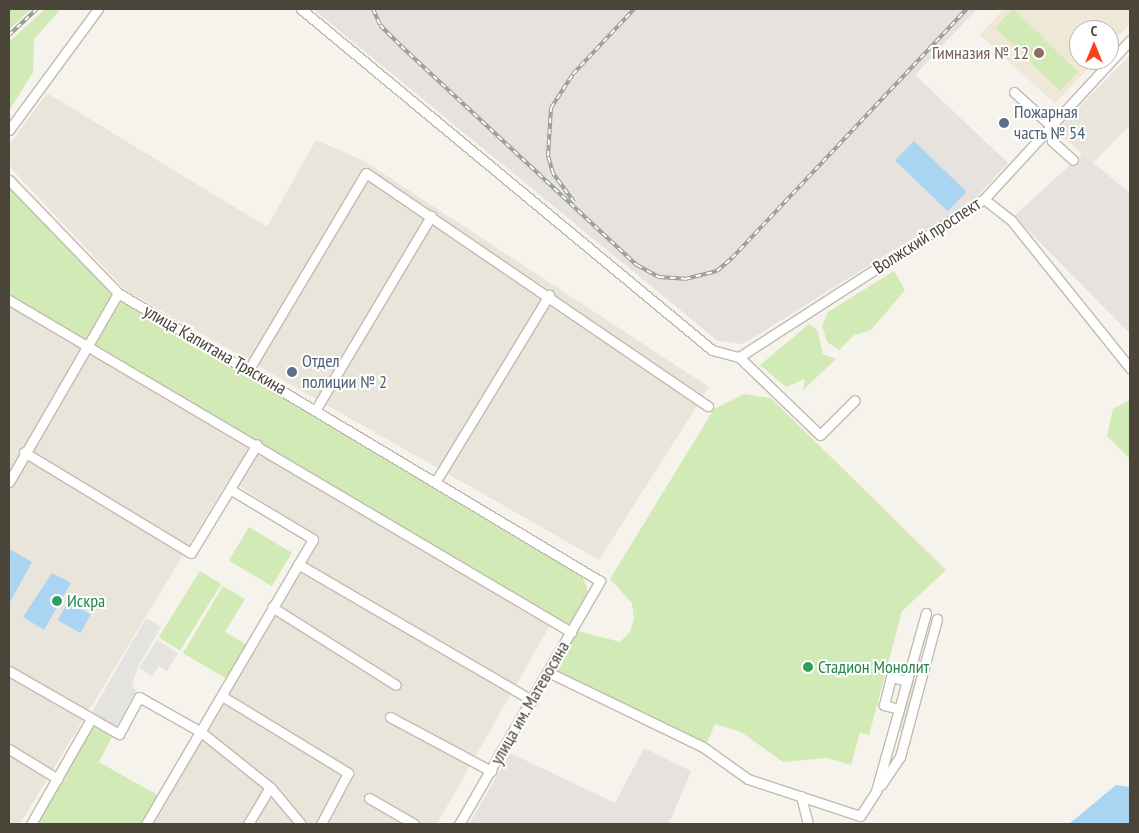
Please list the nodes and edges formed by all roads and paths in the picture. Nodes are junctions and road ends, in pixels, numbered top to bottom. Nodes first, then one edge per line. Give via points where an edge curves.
1 (98, 9) edge
2 (301, 9) edge
3 (1130, 40) edge
4 (1014, 92) dead end
5 (1050, 125) junction
6 (9, 130) edge
7 (1073, 160) dead end
8 (9, 180) edge
9 (984, 199) junction
10 (431, 216) junction
11 (118, 293) junction
12 (549, 295) junction
13 (9, 300) edge
14 (86, 344) junction
15 (739, 357) junction
16 (1130, 368) edge
17 (249, 369) junction
18 (855, 400) dead end
19 (708, 406) dead end
20 (316, 410) junction
21 (257, 444) junction
22 (24, 452) junction
23 (436, 481) junction
24 (9, 482) edge
25 (231, 490) junction
26 (298, 564) junction
27 (600, 582) joint
28 (272, 607) junction
29 (926, 613) dead end
30 (937, 619) dead end
31 (571, 632) junction
32 (9, 671) edge
33 (548, 672) junction
34 (907, 681) junction
35 (396, 685) dead end
36 (888, 690) junction
37 (903, 694) junction
38 (222, 696) junction
39 (533, 701) junction
40 (899, 709) junction
41 (390, 717) dead end
42 (91, 719) junction
43 (201, 732) junction
44 (9, 749) edge
45 (887, 753) junction
46 (900, 756) junction
47 (491, 771) junction
48 (58, 779) junction
49 (270, 787) junction
50 (876, 791) junction
51 (801, 796) junction
52 (369, 798) dead end
53 (31, 824) edge
54 (146, 824) edge
55 (248, 824) edge
56 (301, 824) edge
57 (321, 824) edge
58 (414, 824) edge
59 (459, 824) edge
60 (808, 824) edge

1 - 6 street
2 - 15 street via 712,350
3 - 5 street, Волжский проспект
4 - 5 street
5 - 7 street via 1052,141
5 - 9 street, Волжский проспект
8 - 11 street, улица Капитана Тряскина
9 - 15 street, Волжский проспект
9 - 16 street via 1011,220
10 - 12 street
10 - 17 street via 366,173
10 - 20 street
11 - 14 street
11 - 17 street, улица Капитана Тряскина
12 - 19 street
12 - 23 street
13 - 14 street
14 - 21 street
14 - 22 street
15 - 18 street via 820,435
17 - 20 street, улица Капитана Тряскина
20 - 23 street, улица Капитана Тряскина
21 - 25 street
21 - 31 street
22 - 24 street
22 - 25 street via 191,553
23 - 27 street, улица Капитана Тряскина
25 - 26 street via 313,539
26 - 28 street
26 - 39 street
27 - 31 street, улица им. Матевосяна
28 - 35 street
28 - 38 street
29 - 34 street
30 - 46 street
31 - 33 street, улица им. Матевосяна
32 - 42 street
33 - 39 street, улица им. Матевосяна
33 - 51 street via 703,747 748,779
34 - 36 street via 891,677
34 - 37 street
36 - 37 street
36 - 40 street via 884,705
37 - 40 street
38 - 43 street
38 - 57 street via 348,773
39 - 47 street, улица им. Матевосяна
40 - 45 street
41 - 47 street
42 - 43 street via 118,734 138,697
42 - 48 street
43 - 49 street
43 - 54 street
44 - 48 street
45 - 46 street
45 - 50 street
46 - 50 street
47 - 59 street, улица им. Матевосяна
48 - 53 street
49 - 55 street
49 - 56 street
50 - 51 street via 860,816
51 - 60 street
52 - 58 street

